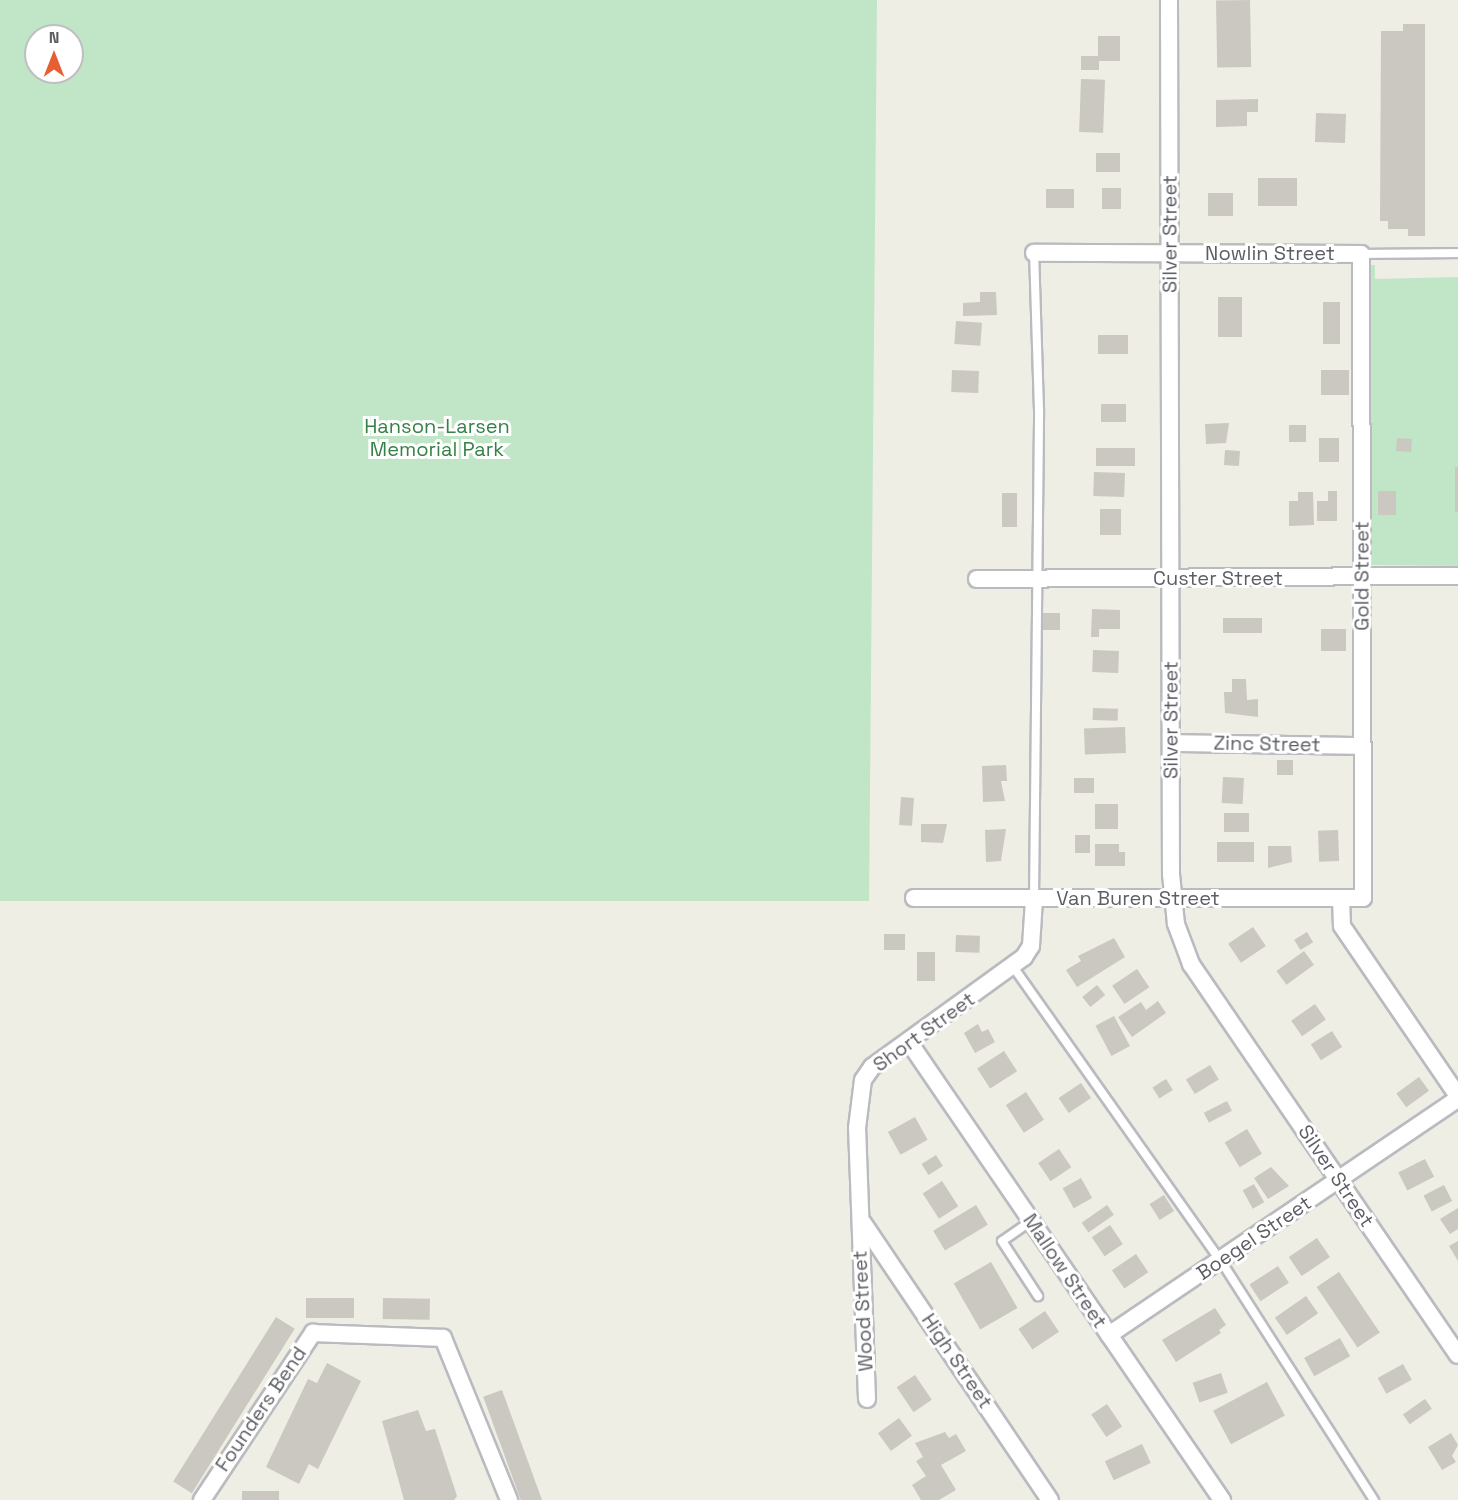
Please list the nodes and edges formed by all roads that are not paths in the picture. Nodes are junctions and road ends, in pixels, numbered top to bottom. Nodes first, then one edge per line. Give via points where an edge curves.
1 (1169, 0) edge
2 (1034, 253) joint
3 (1170, 253) junction
4 (1458, 253) edge
5 (1361, 254) junction
6 (1458, 576) edge
7 (1362, 577) junction
8 (1170, 578) junction
9 (977, 579) dead end
10 (1038, 580) junction
11 (1171, 742) junction
12 (1362, 746) junction
13 (914, 898) dead end
14 (1173, 898) junction
15 (1341, 898) junction
16 (1363, 898) joint
17 (1034, 899) junction
18 (1014, 968) junction
19 (909, 1042) junction
20 (1458, 1097) edge
21 (1340, 1182) junction
22 (1031, 1221) junction
23 (863, 1223) junction
24 (1221, 1261) junction
25 (1038, 1296) dead end
26 (1108, 1335) junction
27 (1458, 1355) edge
28 (867, 1399) dead end
29 (202, 1500) edge
30 (509, 1500) edge
31 (1050, 1500) edge
32 (1222, 1500) edge
33 (1374, 1500) edge

1 - 3 street, Silver Street
2 - 3 street, Nowlin Street
2 - 10 lane
3 - 5 street, Nowlin Street
3 - 8 street, Silver Street
4 - 5 lane
5 - 7 street, Gold Street
6 - 7 street, Custer Street
7 - 8 street, Custer Street
7 - 12 street, Gold Street
8 - 10 street, Custer Street
8 - 11 street, Silver Street
9 - 10 street, Custer Street
10 - 17 lane
11 - 12 street, Zinc Street
11 - 14 street, Silver Street
12 - 16 street, Gold Street
13 - 17 street, Van Buren Street
14 - 15 street, Van Buren Street
14 - 17 street, Van Buren Street
14 - 21 street, Silver Street via 1176,924 1191,964
15 - 16 street, Van Buren Street
15 - 20 street via 1342,926
17 - 18 street, Short Street via 1031,946
18 - 19 street, Short Street
18 - 24 lane
19 - 22 street, Mallow Street
19 - 23 street, Short Street via 872,1067 863,1080 857,1128
20 - 21 street, Boegel Street
21 - 24 street, Boegel Street
21 - 27 street, Silver Street
22 - 25 lane via 1002,1241
22 - 26 street, Mallow Street
23 - 28 street, Wood Street via 859,1235
23 - 31 street, High Street
24 - 26 street, Boegel Street
24 - 33 lane
26 - 32 street, Mallow Street
29 - 30 street, Founders Bend via 314,1334 443,1338

